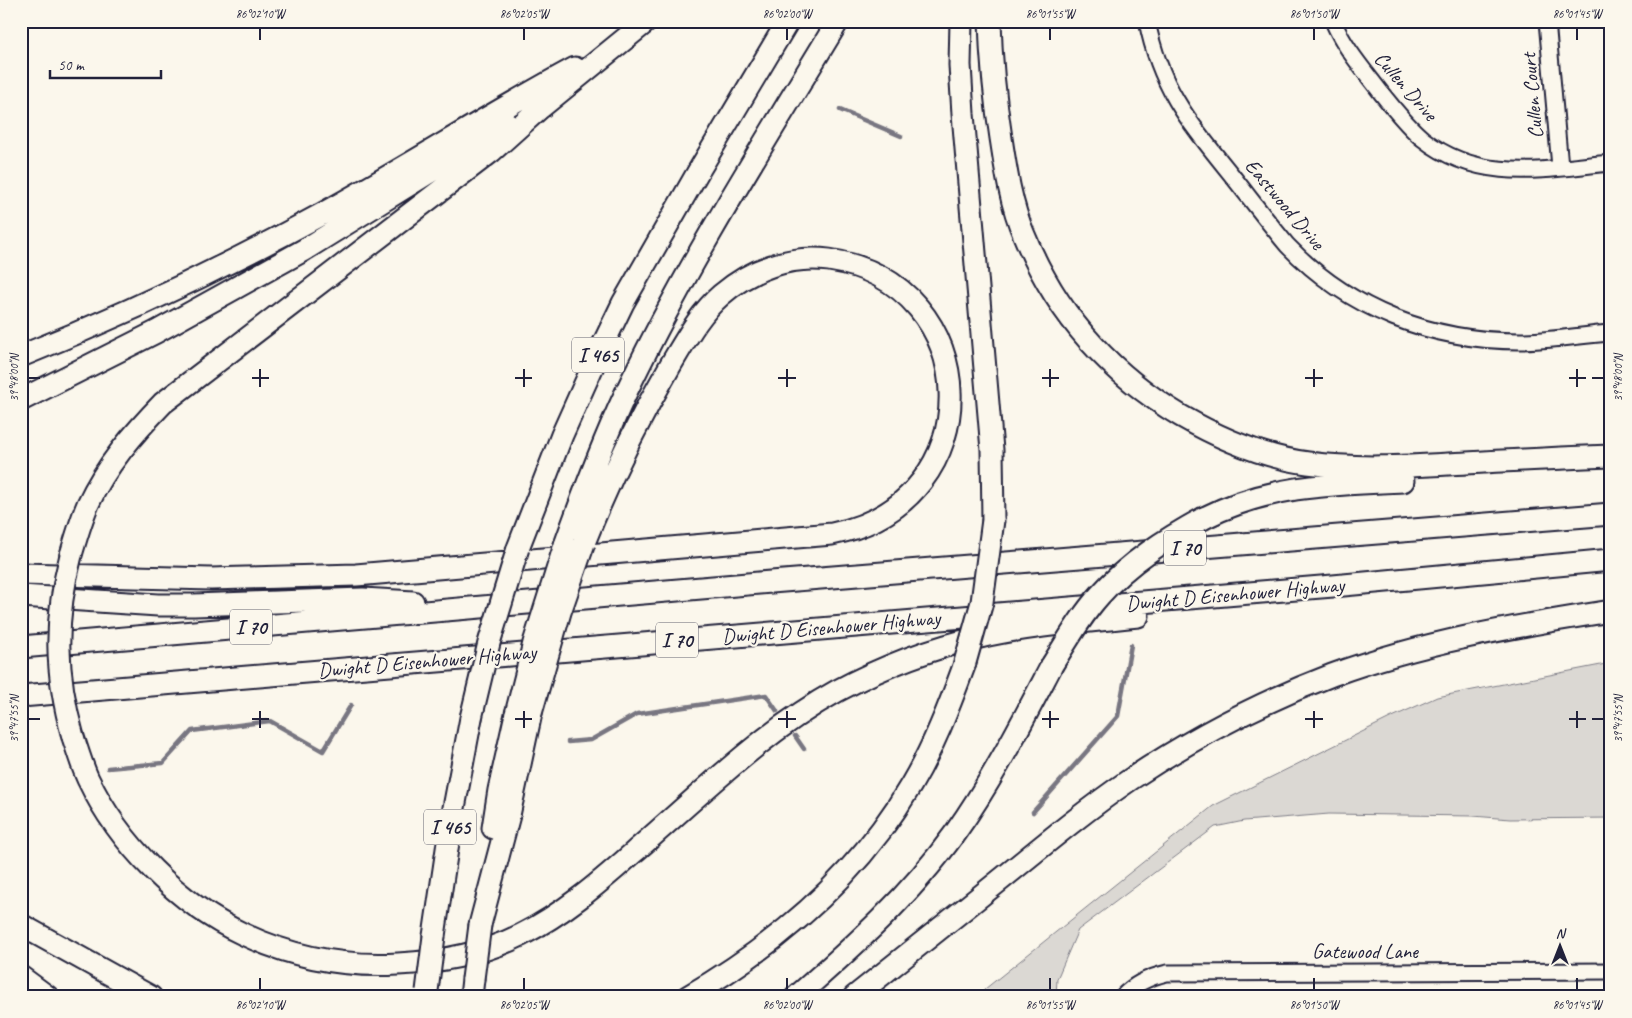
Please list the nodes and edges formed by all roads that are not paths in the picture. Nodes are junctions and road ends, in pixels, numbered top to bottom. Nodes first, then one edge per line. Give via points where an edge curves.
1 (647, 21) edge
2 (788, 21) edge
3 (838, 21) edge
4 (960, 21) edge
5 (990, 21) edge
6 (1147, 21) edge
7 (1333, 21) edge
8 (1547, 21) edge
9 (615, 46) junction
10 (540, 108) junction
11 (1611, 163) edge
12 (1560, 167) junction
13 (1611, 333) edge
14 (21, 356) edge
15 (21, 400) edge
16 (1611, 456) edge
17 (1611, 467) edge
18 (1611, 514) edge
19 (574, 544) junction
20 (1611, 560) edge
21 (21, 574) edge
22 (1333, 586) junction
23 (21, 596) edge
24 (481, 607) junction
25 (1611, 611) edge
26 (21, 647) edge
27 (22, 696) edge
28 (21, 925) edge
29 (1611, 971) edge
30 (21, 977) edge
31 (472, 988) edge
32 (427, 994) edge
33 (1123, 995) edge
34 (48, 997) edge
35 (151, 997) edge
36 (687, 997) edge
37 (796, 997) edge
38 (854, 997) edge

1 - 9 highway
2 - 32 highway, I 465, bridge via 623,303 559,443 518,548 471,718 450,829
3 - 19 highway, I 465 via 689,270 650,343 592,471
4 - 36 highway, bridge via 963,114 992,450 993,520 982,602 964,666 940,727 911,785 863,854 792,925 742,963
5 - 16 highway via 996,109 1003,154 1024,234 1047,282 1067,312 1093,346 1126,379 1211,433 1244,447 1326,465 1390,467
6 - 13 street, Eastwood Drive via 1158,63 1179,106 1281,237 1302,260 1342,290 1386,315 1458,337 1522,341
7 - 12 street, Cullen Drive via 1356,60 1402,119 1427,142 1451,156 1483,167 1511,171
8 - 12 street, Cullen Court
9 - 10 highway
9 - 14 highway via 266,244 178,288
10 - 15 highway via 483,138 312,246 109,357
10 - 22 highway, bridge via 492,151 163,402 118,454 88,505 61,596 58,650 64,702 73,737 90,782 119,829 160,876 213,917 255,940 322,961 362,965 416,964 469,954 519,936 570,907 754,746 837,691 895,664 982,637 1216,606
11 - 12 street, Cullen Drive
17 - 37 highway, bridge via 1306,487 1262,495 1240,501 1204,518 1144,554 1086,611 954,835 883,918
18 - 24 highway, I 70
19 - 21 highway via 681,348 709,307 743,279 767,267 792,260 822,259 854,265 870,270 900,290 931,325 940,344 950,389 949,418 943,446 928,474 908,498 879,519 853,530 356,575 211,579
19 - 31 highway, I 465, bridge via 534,643 524,713 499,790
20 - 22 highway, Dwight D Eisenhower Highway / I 70
22 - 27 highway, Dwight D Eisenhower Highway / I 70
23 - 24 highway via 158,605 363,599
24 - 26 highway, I 70
25 - 38 highway via 1501,629 1409,650 1324,679 1225,723 1107,796
28 - 35 highway
29 - 33 street, Gatewood Lane via 1167,973 1135,985
30 - 34 highway

